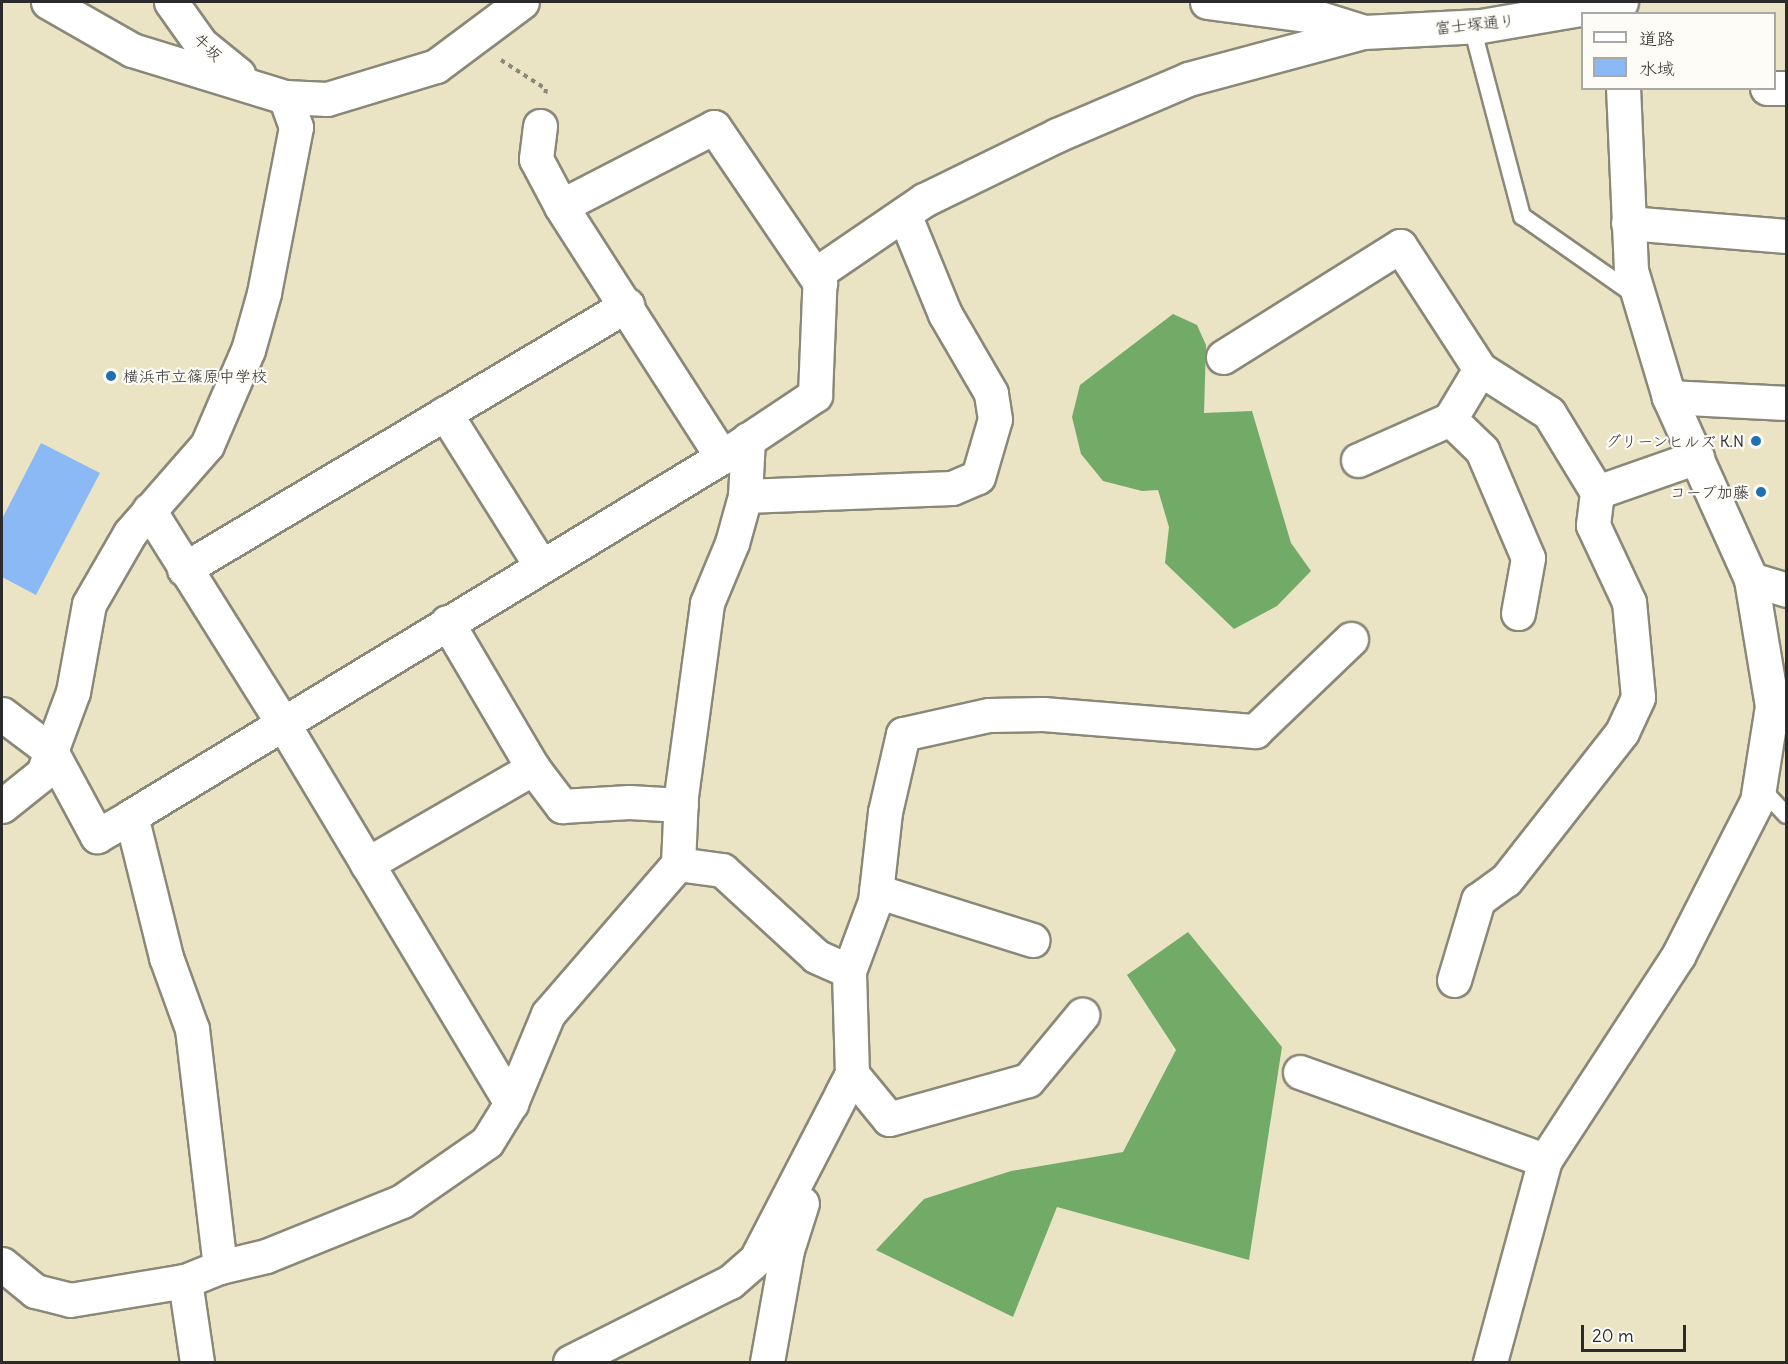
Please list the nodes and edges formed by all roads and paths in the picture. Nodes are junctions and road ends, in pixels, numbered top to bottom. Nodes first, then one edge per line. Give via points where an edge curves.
1 (48, 2) edge
2 (171, 2) edge
3 (522, 2) edge
4 (1207, 2) edge
5 (1623, 2) edge
6 (1639, 12) edge
7 (1472, 27) junction
8 (1364, 32) junction
9 (471, 40) junction
10 (253, 86) junction
11 (1623, 90) edge
12 (285, 97) junction
13 (540, 126) joint
14 (561, 206) junction
15 (904, 214) junction
16 (1628, 223) junction
17 (1786, 236) edge
18 (820, 283) junction
19 (1640, 299) junction
20 (627, 305) junction
21 (1223, 357) dead end
22 (1480, 369) junction
23 (1669, 397) junction
24 (1786, 403) edge
25 (445, 413) junction
26 (1450, 419) junction
27 (735, 448) junction
28 (1696, 457) junction
29 (1358, 460) dead end
30 (1597, 492) junction
31 (745, 496) junction
32 (149, 510) junction
33 (541, 566) junction
34 (184, 569) junction
35 (1751, 579) junction
36 (1786, 590) edge
37 (1518, 613) dead end
38 (447, 622) junction
39 (1351, 639) dead end
40 (2, 714) edge
41 (282, 722) junction
42 (51, 751) junction
43 (533, 768) junction
44 (1760, 787) junction
45 (681, 805) junction
46 (2, 806) edge
47 (1786, 815) edge
48 (131, 816) junction
49 (367, 864) junction
50 (678, 864) junction
51 (876, 891) junction
52 (1032, 940) dead end
53 (849, 972) junction
54 (1454, 980) dead end
55 (1082, 1015) dead end
56 (1299, 1072) dead end
57 (852, 1074) junction
58 (511, 1103) junction
59 (827, 1120) junction
60 (1545, 1160) junction
61 (2, 1264) edge
62 (220, 1267) junction
63 (185, 1281) junction
64 (197, 1362) edge
65 (570, 1362) edge
66 (767, 1362) edge
67 (1490, 1362) edge

1 - 10 street via 132,50
2 - 10 street, 牛坂 via 201,44
3 - 9 street
4 - 8 street via 1313,16
5 - 6 street
5 - 7 street, 富士塚通り
7 - 8 street, 富士塚通り
7 - 19 lane via 1522,216
8 - 15 street via 1188,79 1057,135 924,200
9 - 12 street via 436,66 327,99
9 - 13 path via 546,89
10 - 12 street
11 - 16 street
12 - 32 street via 296,127 264,293 248,350 207,445
13 - 14 street via 536,159
14 - 18 street via 714,128
14 - 20 street
15 - 18 street via 820,271
15 - 31 street via 945,314 992,393 995,419 978,477 951,488
16 - 17 street
16 - 19 street via 1631,270
18 - 27 street via 815,395
19 - 23 street
20 - 25 street
20 - 27 street
21 - 22 street via 1400,246
22 - 26 street
22 - 30 street via 1549,412
23 - 24 street
23 - 28 street
25 - 33 street
25 - 34 street
26 - 29 street
26 - 37 street via 1482,450 1528,558
27 - 31 street
27 - 33 street
28 - 30 street
28 - 35 street
30 - 54 street via 1593,525 1629,602 1638,697 1622,732 1506,880 1478,900
31 - 45 street via 732,543 707,603
32 - 34 street
32 - 42 street via 130,533 89,604 73,692
33 - 38 street
34 - 41 street
35 - 36 street
35 - 44 street via 1772,706
38 - 41 street
38 - 43 street
39 - 51 street via 1255,731 1042,714 989,715 903,735 885,812
40 - 42 street
41 - 48 street
41 - 49 street
42 - 46 street via 44,773
42 - 48 street via 97,836
43 - 45 street via 562,806 629,802
43 - 49 street
44 - 47 lane
44 - 60 street via 1757,801 1678,956
45 - 50 street
48 - 62 street via 166,957 192,1029
49 - 58 street
50 - 53 street via 722,870 816,956
50 - 58 street via 548,1014
51 - 52 street
51 - 53 street
53 - 57 street
55 - 57 street via 1028,1080 889,1119
56 - 60 street
57 - 59 street
58 - 62 street via 487,1142 402,1202 266,1256
59 - 65 street via 756,1260 730,1282
59 - 66 street via 787,1250
60 - 67 street
61 - 63 street via 35,1291 70,1300
62 - 63 street
63 - 64 street

